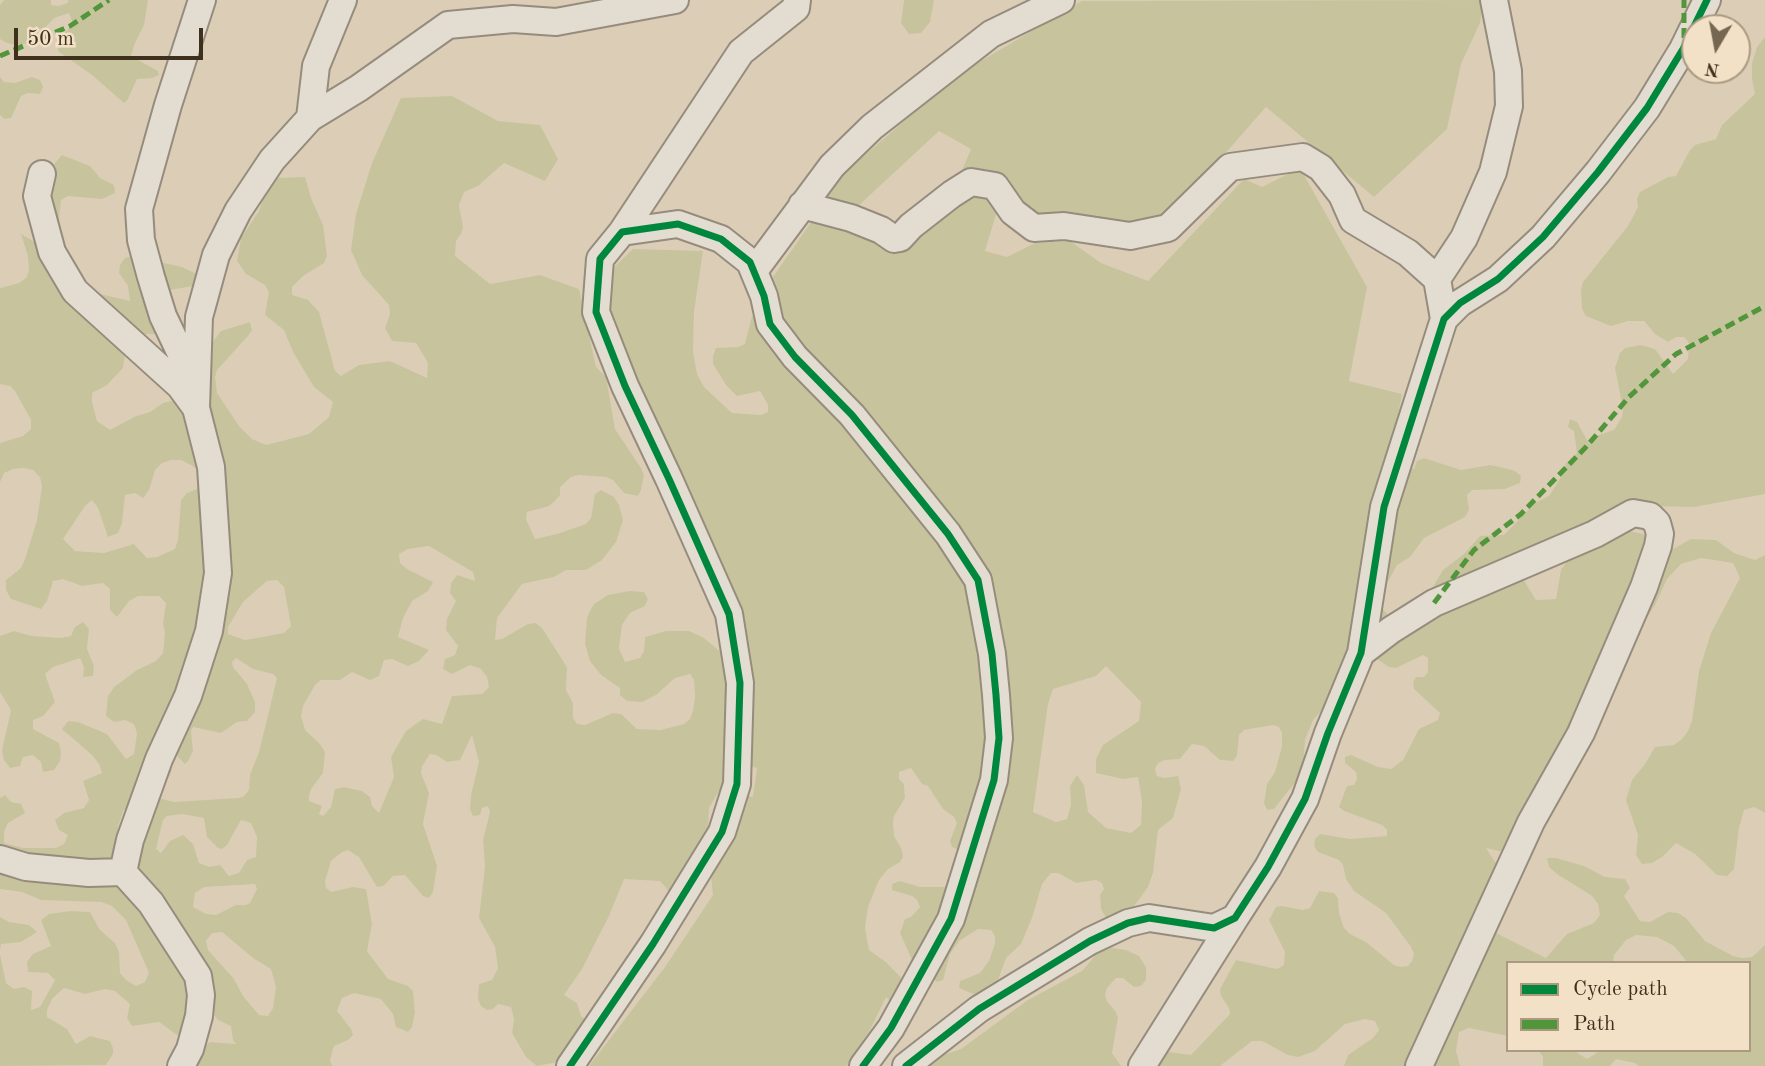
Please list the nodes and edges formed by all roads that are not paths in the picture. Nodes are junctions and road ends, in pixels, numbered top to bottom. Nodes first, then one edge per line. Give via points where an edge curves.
1 (202, 0) edge
2 (343, 0) edge
3 (675, 0) edge
4 (797, 0) edge
5 (1061, 0) edge
6 (1494, 0) edge
7 (1707, 0) edge
8 (310, 118) junction
9 (43, 174) dead end
10 (802, 205) junction
11 (622, 232) junction
12 (754, 271) junction
13 (1437, 279) junction
14 (1444, 319) junction
15 (196, 408) junction
16 (1362, 653) junction
17 (0, 859) edge
18 (123, 872) junction
19 (1234, 918) junction
20 (181, 1066) edge
21 (570, 1066) edge
22 (863, 1066) edge
23 (906, 1066) edge
24 (1142, 1066) edge
25 (1419, 1066) edge

1 - 15 street via 139,208 141,240 151,277
2 - 8 street via 316,66
3 - 8 street via 556,22 513,19 448,25
4 - 11 street via 796,8 741,52
5 - 10 street via 991,34 900,103 832,166
6 - 13 street via 1508,71 1509,106 1493,172 1464,238
7 - 14 street via 1684,49 1647,108 1544,237
8 - 15 street via 272,160 216,255 199,317
9 - 15 street via 37,196 52,252 75,291 180,386
10 - 12 street
10 - 13 street via 851,218 894,239 971,182 995,186 1013,212 1034,228 1064,226 1130,236 1168,228 1230,167 1303,157 1321,168 1342,195 1353,220 1408,254
11 - 12 street via 678,225 721,239 750,261
11 - 21 street via 600,259 596,312 729,614 740,683 737,784 716,844
12 - 22 street via 770,324 795,357 852,415 948,534 978,580 992,654 999,738 994,780 951,919 891,1028
13 - 14 street
14 - 16 street via 1384,507
15 - 18 street via 211,467 218,573 209,631 188,696 159,758
16 - 19 street via 1305,799
16 - 25 street via 1434,603 1633,513 1650,516 1657,523 1658,546 1644,587 1586,721 1531,822
17 - 18 street via 26,867
18 - 20 street via 151,903 198,976 199,1016
19 - 23 street via 1213,928 1149,918 1115,929 979,1009
19 - 24 street

